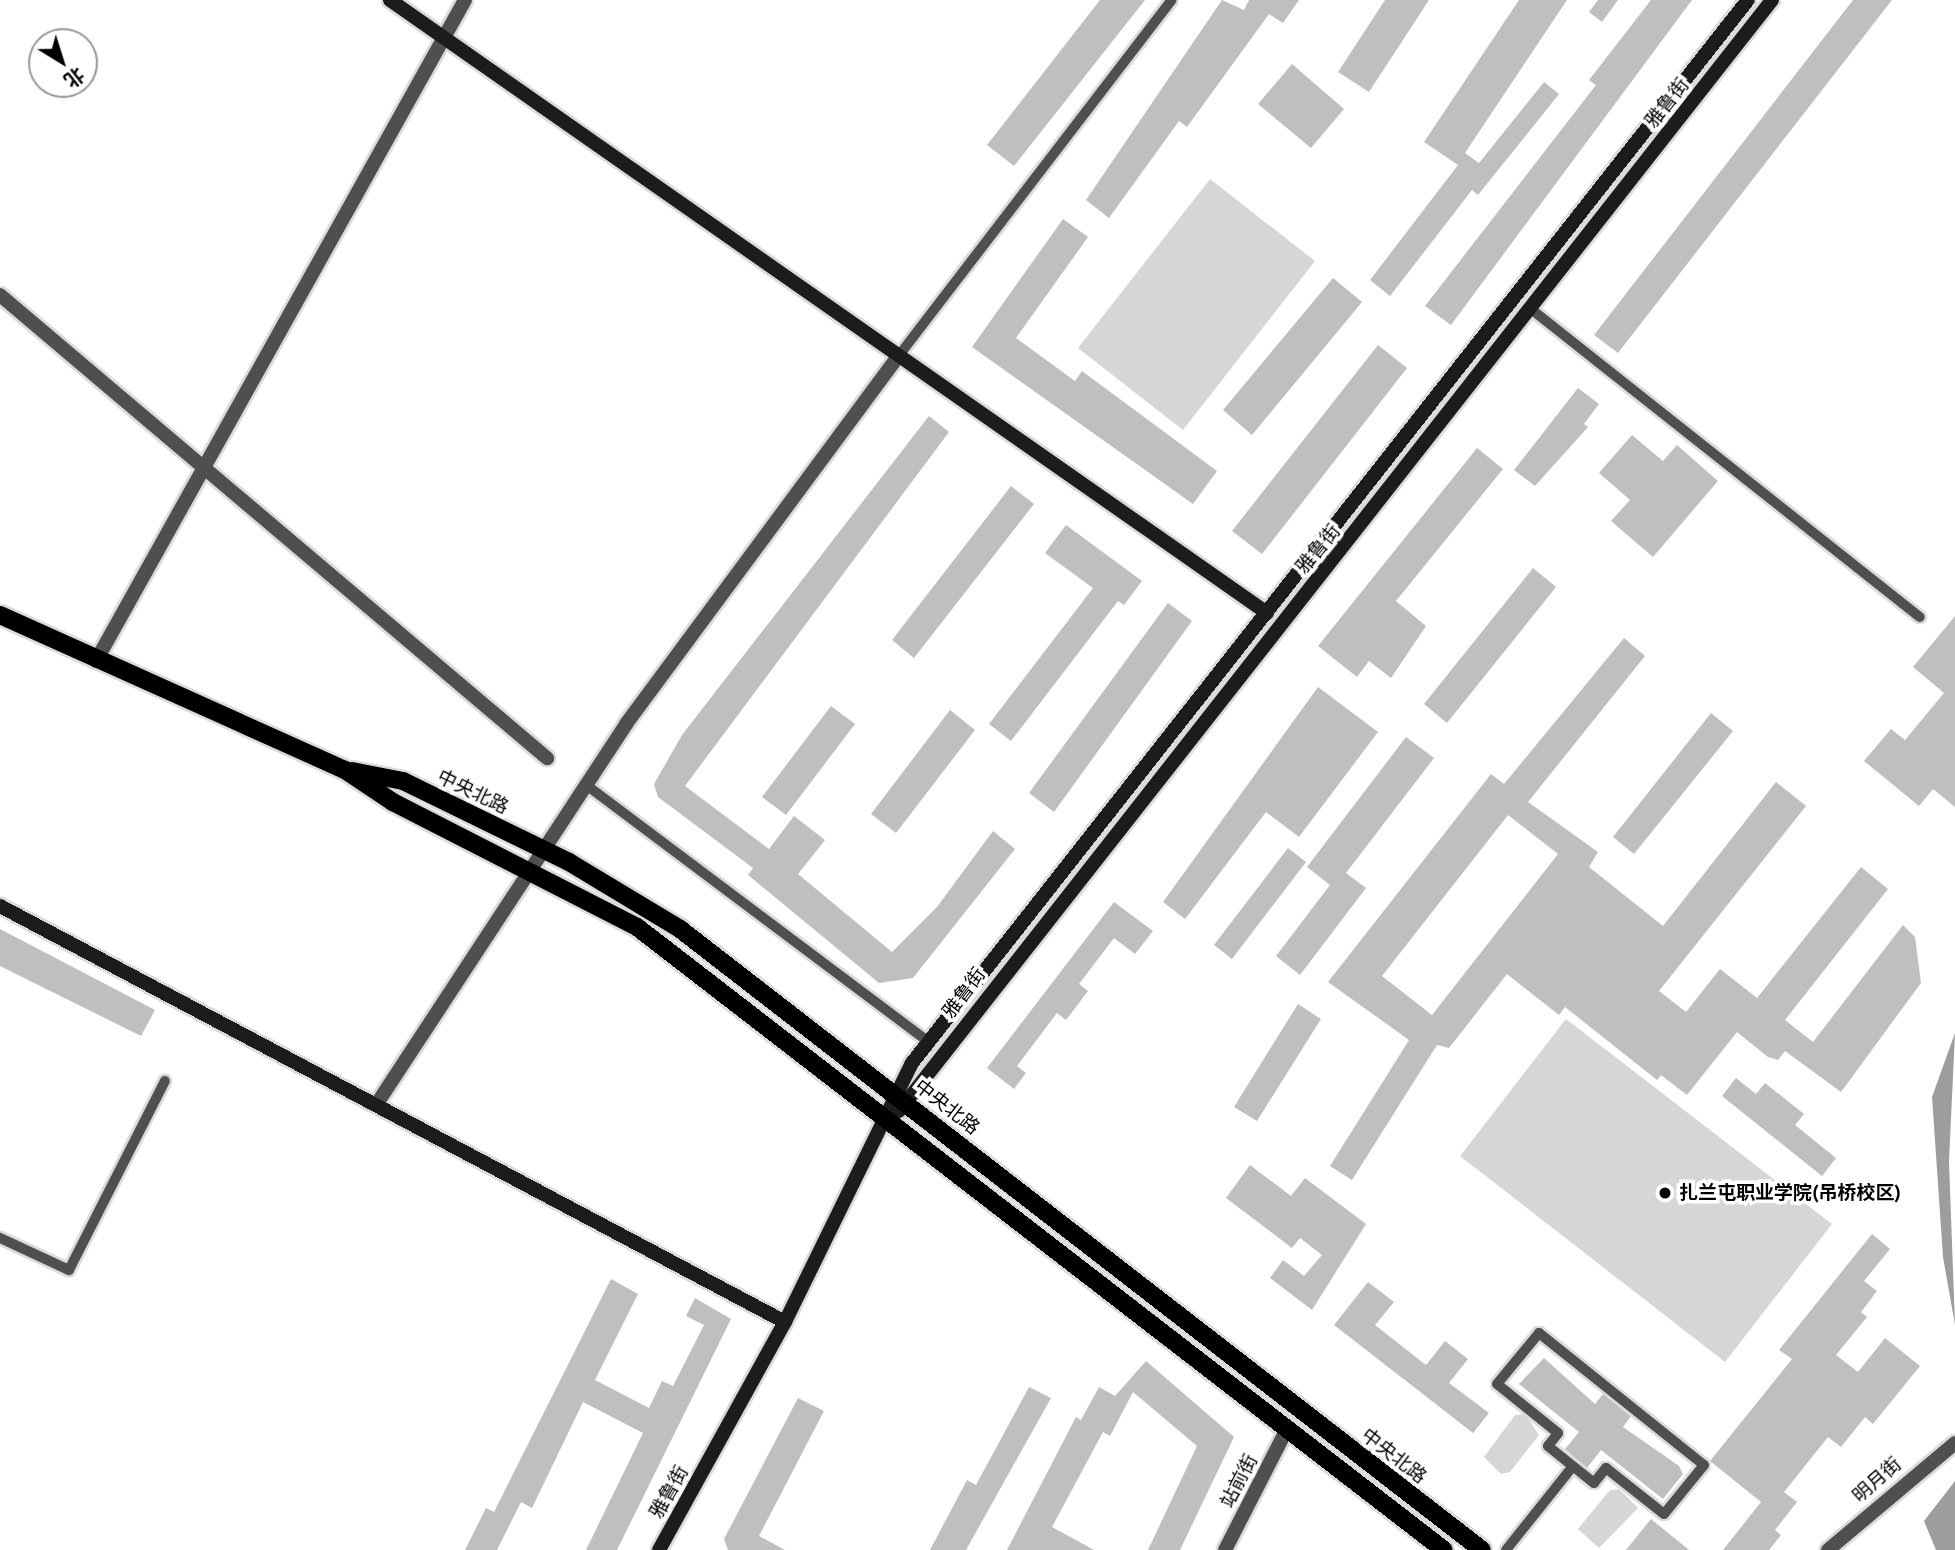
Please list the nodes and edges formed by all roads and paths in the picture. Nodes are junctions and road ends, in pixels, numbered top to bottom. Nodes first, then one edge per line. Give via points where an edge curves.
1 (390, 0) edge
2 (465, 0) edge
3 (1172, 0) edge
4 (1748, 0) edge
5 (1772, 0) edge
6 (448, 40) junction
7 (0, 295) edge
8 (1531, 309) junction
9 (900, 354) junction
10 (209, 469) junction
11 (1267, 613) junction
12 (0, 615) edge
13 (1920, 617) dead end
14 (96, 661) junction
15 (547, 758) dead end
16 (345, 770) junction
17 (585, 784) junction
18 (541, 848) junction
19 (528, 867) junction
20 (0, 906) edge
21 (928, 1042) junction
22 (165, 1081) dead end
23 (893, 1092) junction
24 (378, 1102) junction
25 (908, 1103) junction
26 (890, 1118) junction
27 (0, 1238) edge
28 (785, 1322) junction
29 (1287, 1429) junction
30 (1955, 1443) edge
31 (1573, 1466) junction
32 (664, 1548) edge
33 (1225, 1550) edge
34 (1444, 1550) edge
35 (1482, 1550) edge
36 (1506, 1550) edge
37 (1828, 1550) edge

1 - 6 main road
2 - 6 street
3 - 9 lane
4 - 11 main road, 雅鲁街
5 - 8 main road, 雅鲁街
6 - 9 main road
6 - 10 street
7 - 10 street
8 - 13 lane
8 - 25 main road, 雅鲁街 via 1016,957
9 - 11 main road
9 - 17 street
10 - 14 street
10 - 15 street
11 - 21 main road, 雅鲁街
12 - 14 main road, 中央北路
14 - 16 main road, 中央北路
16 - 18 main road, 中央北路 via 402,781
16 - 19 main road, 中央北路 via 393,802
17 - 18 street
17 - 21 lane
18 - 19 street
18 - 23 main road, 中央北路 via 680,929
19 - 24 street
19 - 26 main road, 中央北路 via 667,947
20 - 24 main road
21 - 23 main road, 雅鲁街
22 - 27 lane via 69,1270
23 - 25 main road, 中央北路
23 - 26 main road, 雅鲁街
24 - 28 main road
25 - 26 main road, 雅鲁街
25 - 35 main road, 中央北路
26 - 28 main road, 雅鲁街
26 - 29 main road, 中央北路
28 - 32 main road, 雅鲁街
29 - 33 street, 站前街
29 - 34 main road, 中央北路
30 - 37 street, 明月街
31 - 31 lane via 1548,1446 1558,1433 1497,1384 1539,1332 1704,1465 1664,1514 1606,1468 1594,1483
31 - 36 lane

